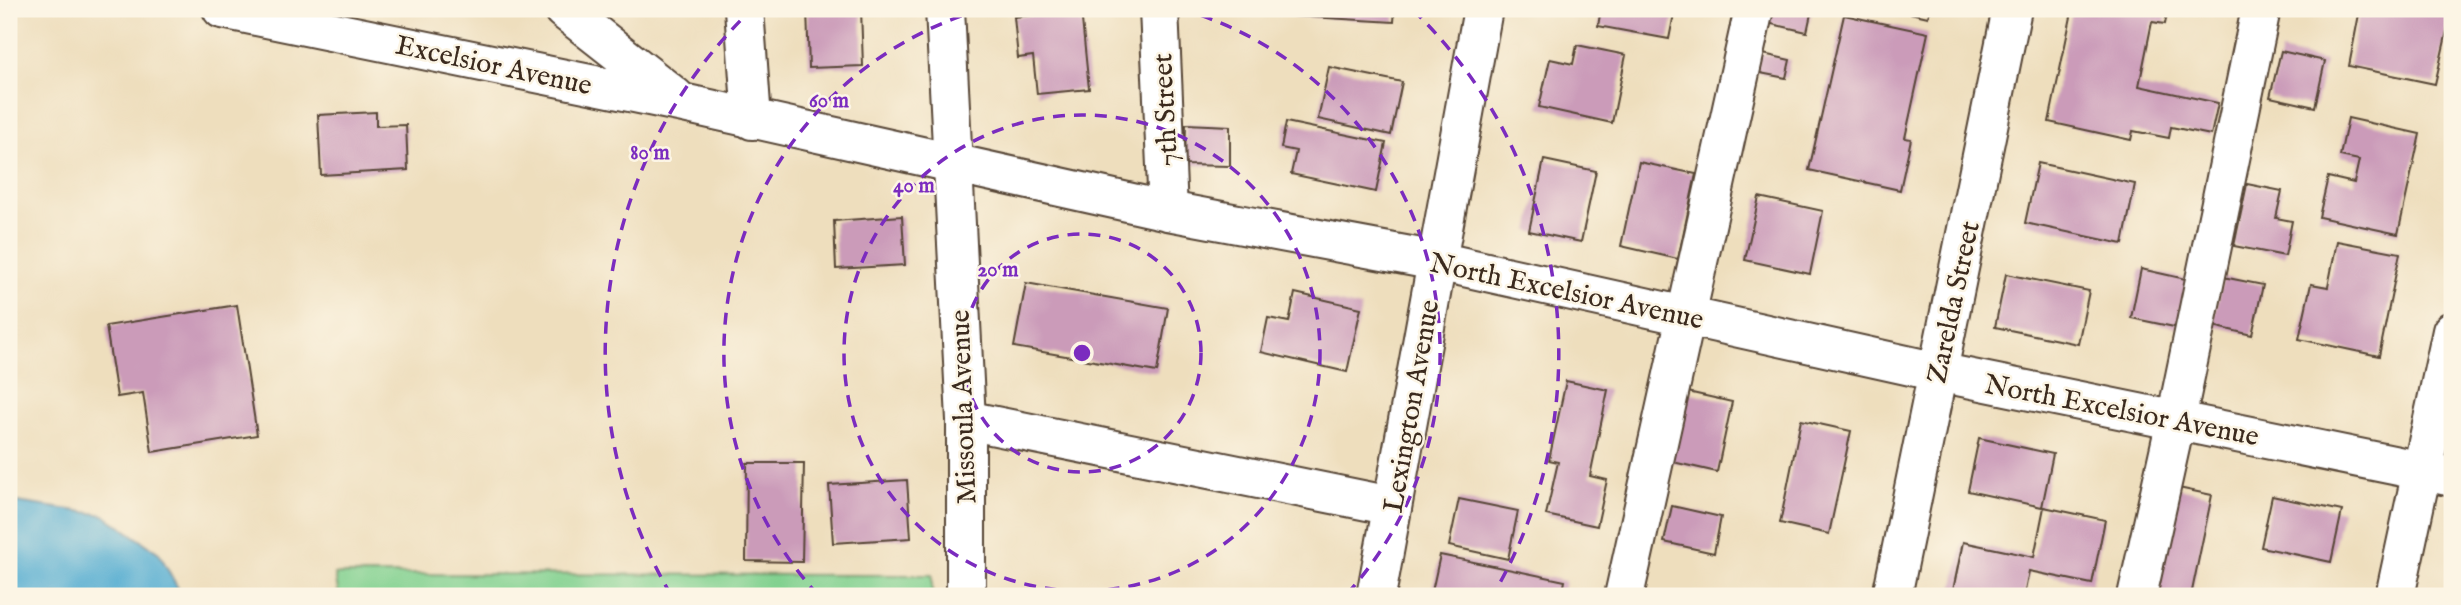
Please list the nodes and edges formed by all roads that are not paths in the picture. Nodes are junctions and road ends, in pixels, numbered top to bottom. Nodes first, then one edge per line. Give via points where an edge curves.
1 (222, 9) edge
2 (563, 9) edge
3 (744, 9) edge
4 (945, 9) edge
5 (1159, 9) edge
6 (1483, 9) edge
7 (1754, 9) edge
8 (2012, 9) edge
9 (2261, 9) edge
10 (682, 103) junction
11 (752, 120) junction
12 (952, 162) junction
13 (1168, 211) junction
14 (1437, 261) junction
15 (1687, 316) junction
16 (2452, 331) edge
17 (1938, 372) junction
18 (966, 420) junction
19 (2176, 420) junction
20 (2437, 473) edge
21 (1392, 506) junction
22 (965, 596) edge
23 (1376, 596) edge
24 (1624, 596) edge
25 (1892, 596) edge
26 (2137, 596) edge
27 (2395, 596) edge

1 - 10 street, Excelsior Avenue
2 - 10 street
3 - 11 street
4 - 12 street, Missoula Avenue
5 - 13 street, 7th Street
6 - 14 street, Lexington Avenue
7 - 15 street
8 - 17 street, Zarelda Street
9 - 19 street
10 - 11 street, North Excelsior Avenue
11 - 12 street, North Excelsior Avenue
12 - 13 street, North Excelsior Avenue
12 - 18 street, Missoula Avenue
13 - 14 street, North Excelsior Avenue
14 - 15 street, North Excelsior Avenue
14 - 21 street, Lexington Avenue
15 - 17 street, North Excelsior Avenue
15 - 24 street
16 - 20 street
17 - 19 street, North Excelsior Avenue
17 - 25 street, Zarelda Street
18 - 21 street
18 - 22 street, Missoula Avenue
19 - 20 street, North Excelsior Avenue
19 - 26 street
20 - 27 street
21 - 23 street, Lexington Avenue

